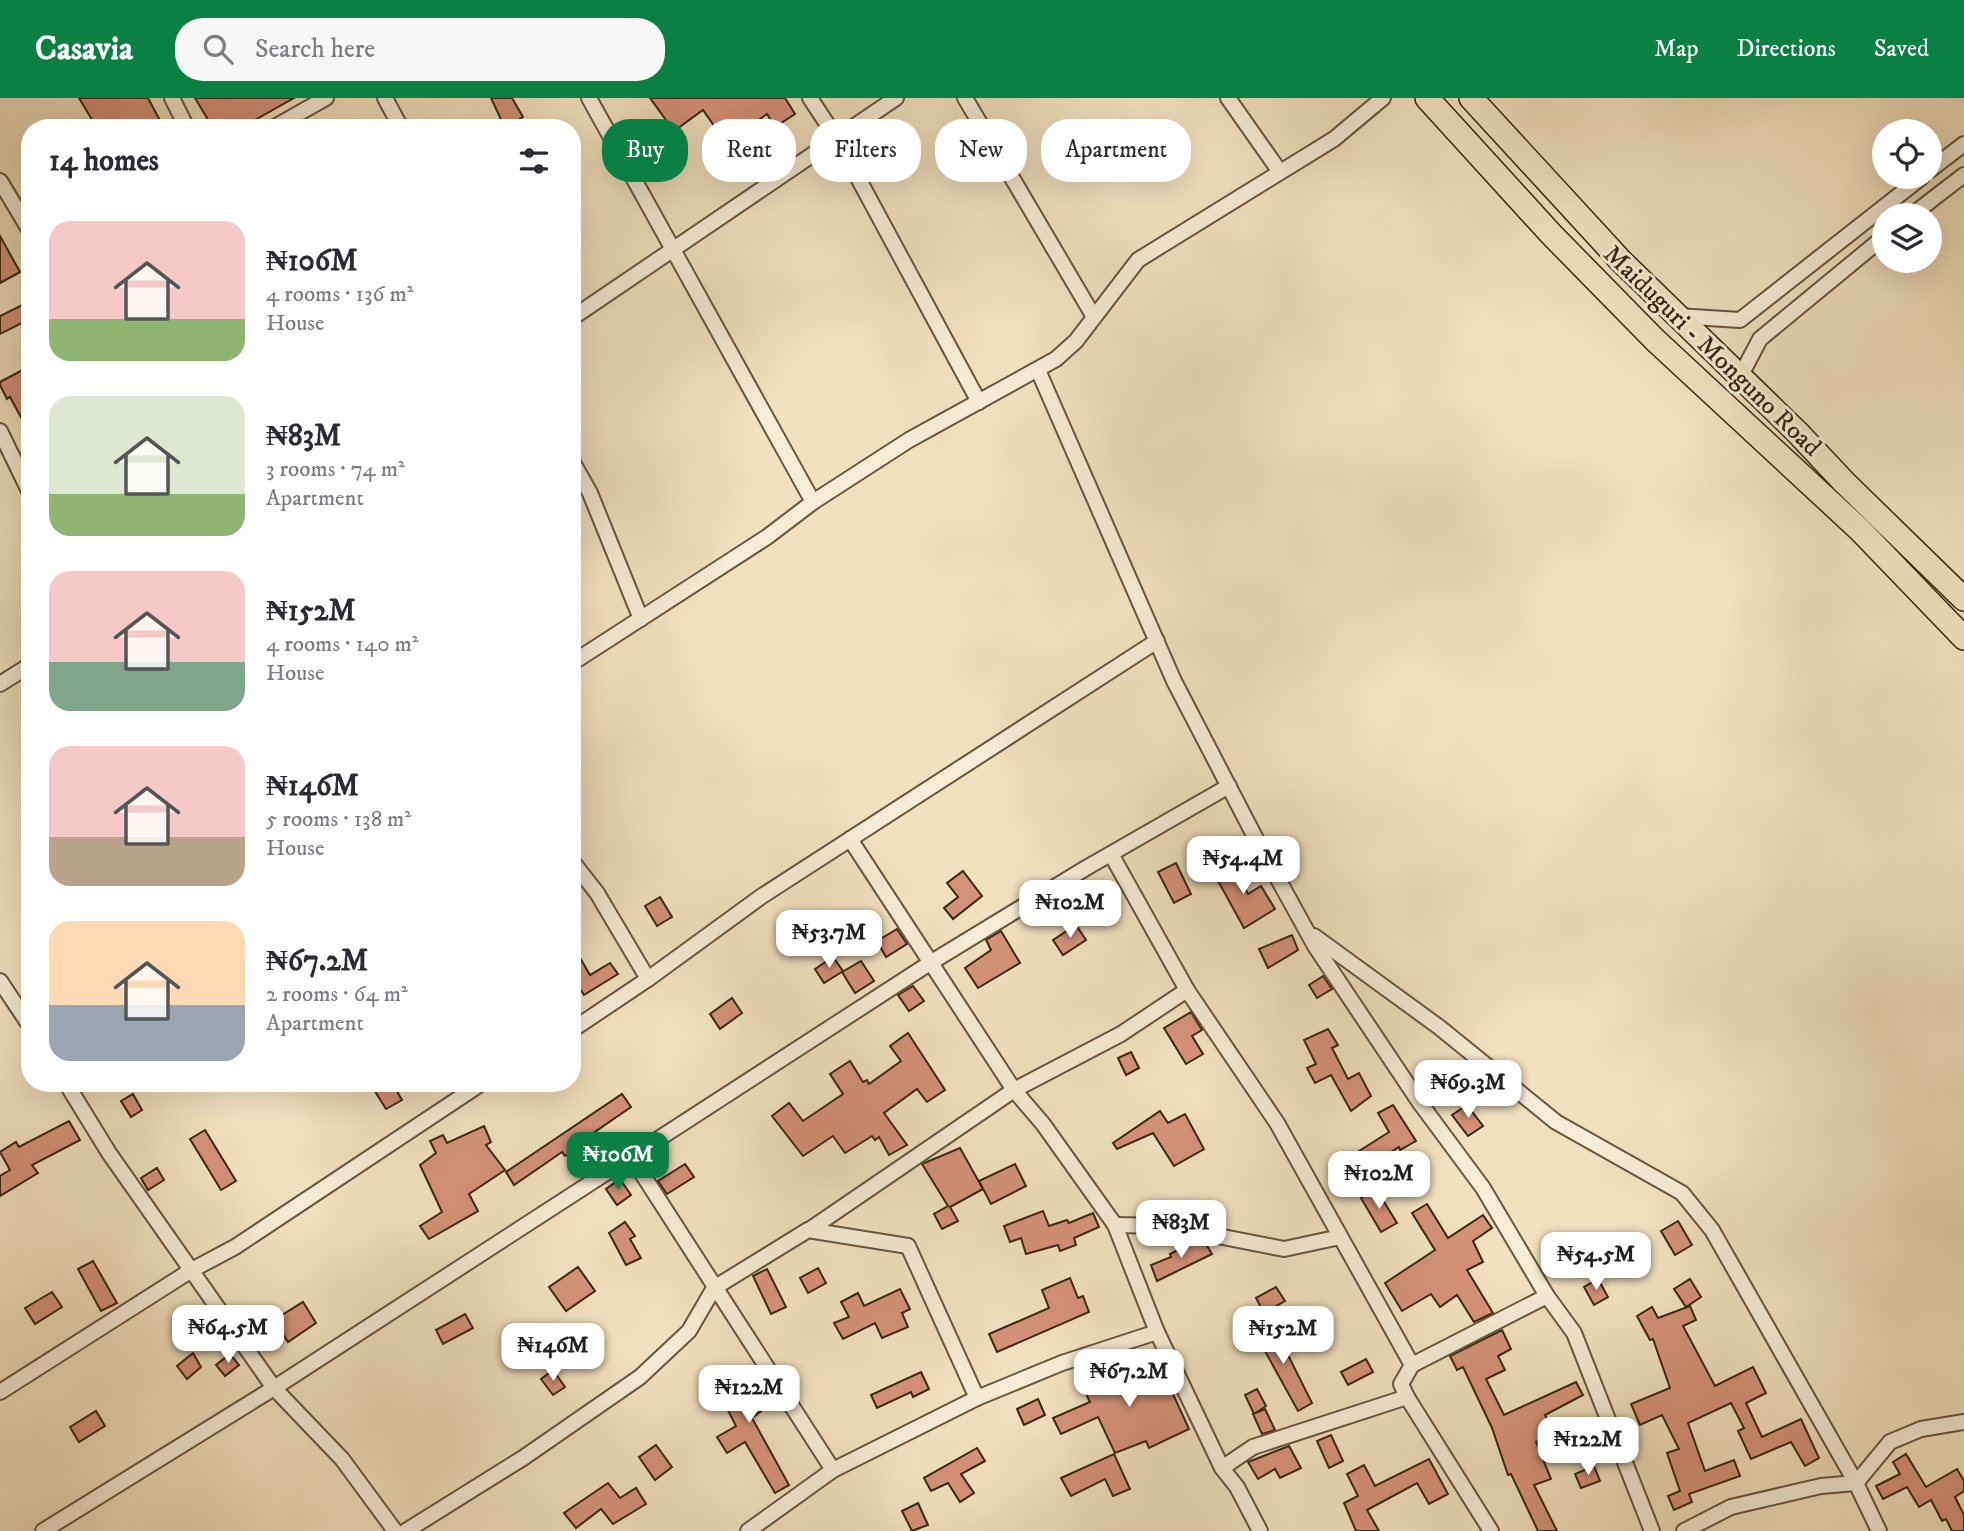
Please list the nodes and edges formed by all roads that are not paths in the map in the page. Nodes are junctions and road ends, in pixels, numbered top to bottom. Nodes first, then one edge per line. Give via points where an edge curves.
1 (172, 98) edge
2 (326, 98) edge
3 (385, 98) edge
4 (589, 98) edge
5 (810, 98) edge
6 (896, 98) edge
7 (965, 98) edge
8 (1228, 98) edge
9 (1383, 98) edge
10 (1427, 98) edge
11 (1471, 98) edge
12 (182, 119) edge
13 (289, 119) edge
14 (396, 119) edge
15 (824, 119) edge
16 (866, 119) edge
17 (1964, 144) edge
18 (810, 158) edge
19 (1942, 161) edge
20 (1280, 172) junction
21 (1964, 175) edge
22 (0, 181) edge
23 (860, 182) edge
24 (1907, 189) edge
25 (1928, 203) edge
26 (21, 216) edge
27 (1872, 247) edge
28 (673, 252) junction
29 (581, 312) edge
30 (1677, 316) junction
31 (1094, 317) junction
32 (1038, 370) junction
33 (1740, 377) junction
34 (979, 402) junction
35 (0, 431) edge
36 (21, 474) edge
37 (581, 477) edge
38 (813, 502) junction
39 (1964, 599) edge
40 (641, 619) junction
41 (1964, 638) edge
42 (1157, 640) junction
43 (581, 657) edge
44 (21, 671) edge
45 (0, 684) edge
46 (1229, 786) junction
47 (850, 839) junction
48 (1111, 854) junction
49 (581, 873) edge
50 (1305, 928) junction
51 (930, 963) junction
52 (649, 979) junction
53 (0, 981) edge
54 (1187, 990) junction
55 (21, 1012) edge
56 (581, 1024) edge
57 (1014, 1090) junction
58 (72, 1092) edge
59 (465, 1092) edge
60 (632, 1158) junction
61 (1115, 1225) junction
62 (809, 1230) junction
63 (1340, 1237) junction
64 (190, 1271) junction
65 (714, 1288) junction
66 (1547, 1296) junction
67 (1157, 1332) junction
68 (1412, 1365) junction
69 (275, 1388) junction
70 (0, 1392) edge
71 (977, 1398) junction
72 (1407, 1398) junction
73 (1964, 1422) edge
74 (1222, 1468) junction
75 (833, 1469) junction
76 (1856, 1483) junction
77 (43, 1531) edge
78 (395, 1531) edge
79 (406, 1531) edge
80 (748, 1531) edge
81 (1260, 1531) edge
82 (1491, 1531) edge
83 (1652, 1531) edge
84 (1684, 1531) edge
85 (1879, 1531) edge

1 - 12 street
2 - 13 street
3 - 14 street
4 - 28 street
5 - 15 street
6 - 16 street
7 - 31 street
8 - 20 street
9 - 20 street via 1334,139
10 - 41 main road, Maiduguri - Monguno Road via 1656,340 1860,530
11 - 30 main road, Maiduguri - Monguno Road via 1544,181
17 - 19 street
18 - 28 street
20 - 31 street via 1138,260
21 - 25 street
22 - 26 street
23 - 34 street
24 - 30 street via 1740,320
27 - 33 street via 1760,339
28 - 29 street
28 - 38 street
30 - 33 main road, Maiduguri - Monguno Road
31 - 32 street via 1076,341
32 - 34 street
32 - 42 street
33 - 39 main road, Maiduguri - Monguno Road
34 - 38 street via 909,440
35 - 36 street
37 - 40 street
38 - 40 street
40 - 43 street
42 - 46 street
42 - 47 street
44 - 45 street
46 - 48 street
46 - 50 street
47 - 51 street
47 - 52 street via 762,896
48 - 51 street
48 - 54 street
49 - 52 street
50 - 66 street via 1483,1188
50 - 76 street via 1439,1027 1556,1122 1682,1193 1712,1230
51 - 57 street
51 - 60 street
52 - 56 street
53 - 55 street
54 - 57 street via 1121,1034
54 - 63 street via 1277,1123
57 - 61 street via 1044,1124
57 - 62 street
58 - 64 street
59 - 64 street via 235,1247
60 - 65 street
60 - 69 street
61 - 63 street via 1167,1226 1284,1249
61 - 67 street
62 - 65 street
62 - 71 street via 908,1246
63 - 68 street
64 - 69 street
64 - 70 street
65 - 75 street
65 - 79 street via 688,1331 640,1377
66 - 68 street
66 - 83 street via 1574,1333
67 - 71 street via 1062,1363
67 - 74 street
68 - 72 street via 1401,1384
69 - 77 street
69 - 78 street via 341,1459
71 - 75 street
72 - 74 street via 1253,1447
72 - 82 street
73 - 76 street via 1921,1429 1890,1443
74 - 81 street
75 - 80 street
76 - 84 street via 1821,1486 1731,1507
76 - 85 street

